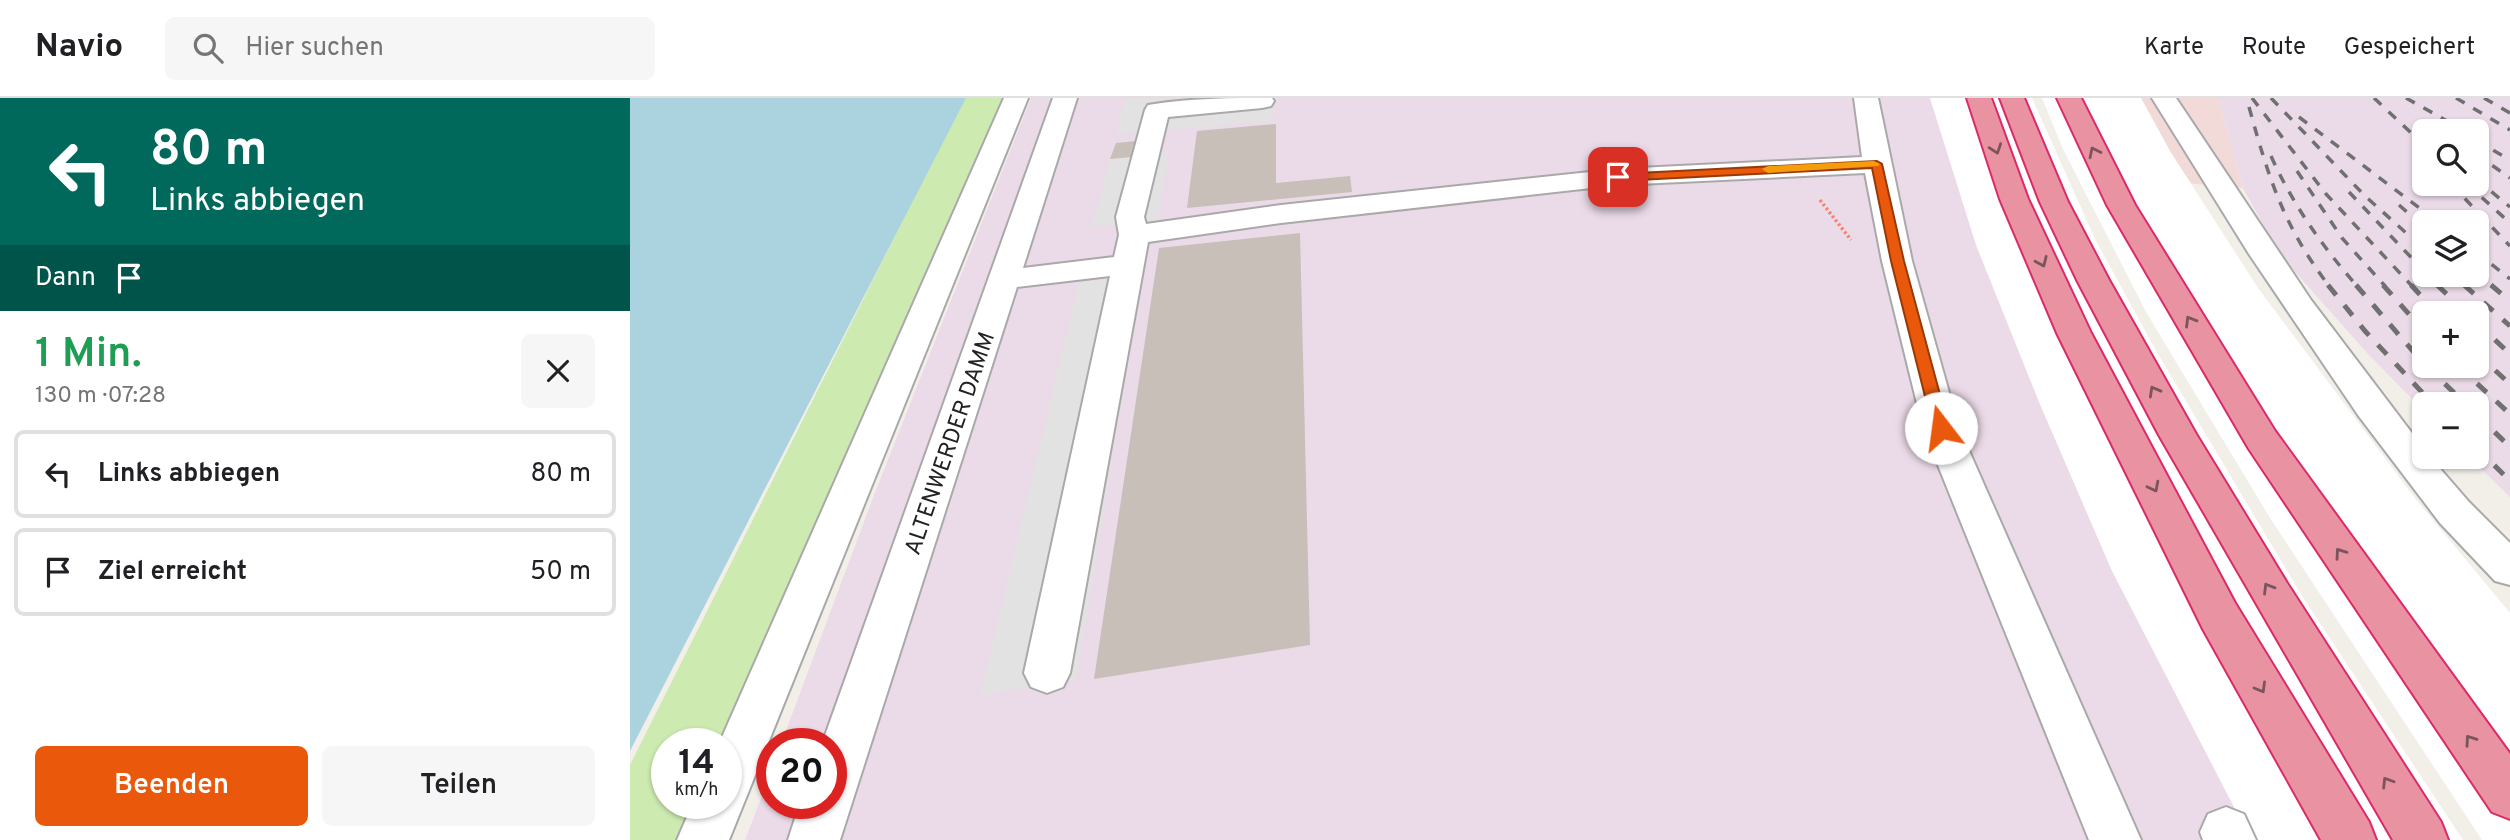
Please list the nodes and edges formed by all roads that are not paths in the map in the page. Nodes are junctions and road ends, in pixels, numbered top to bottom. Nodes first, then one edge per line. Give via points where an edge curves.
1 (1016, 98) edge
2 (1065, 98) edge
3 (1866, 98) edge
4 (1979, 98) edge
5 (2012, 98) edge
6 (2069, 98) edge
7 (2164, 98) edge
8 (1262, 101) dead end
9 (1877, 164) junction
10 (1130, 250) junction
11 (1005, 279) junction
12 (2510, 569) edge
13 (1047, 673) dead end
14 (847, 741) edge
15 (742, 747) edge
16 (2510, 795) edge
17 (712, 819) edge
18 (821, 819) edge
19 (703, 840) edge
20 (814, 840) edge
21 (2115, 840) edge
22 (2350, 840) edge
23 (2422, 840) edge

1 - 15 street
2 - 11 street, ALTENWERDER DAMM
3 - 9 street
4 -> 22 highway via 2014,200 2074,333 2219,616
23 -> 5 highway via 2178,435 2065,224
16 -> 6 highway via 2262,440 2121,205
7 - 12 street via 2242,223 2360,392 2448,504
8 - 10 street via 1157,110 1130,217
9 - 10 street via 1618,177 1281,214
9 - 21 street via 1941,428
10 - 11 street
10 - 13 street
11 - 14 street, ALTENWERDER DAMM
17 - 19 street
18 - 20 street

